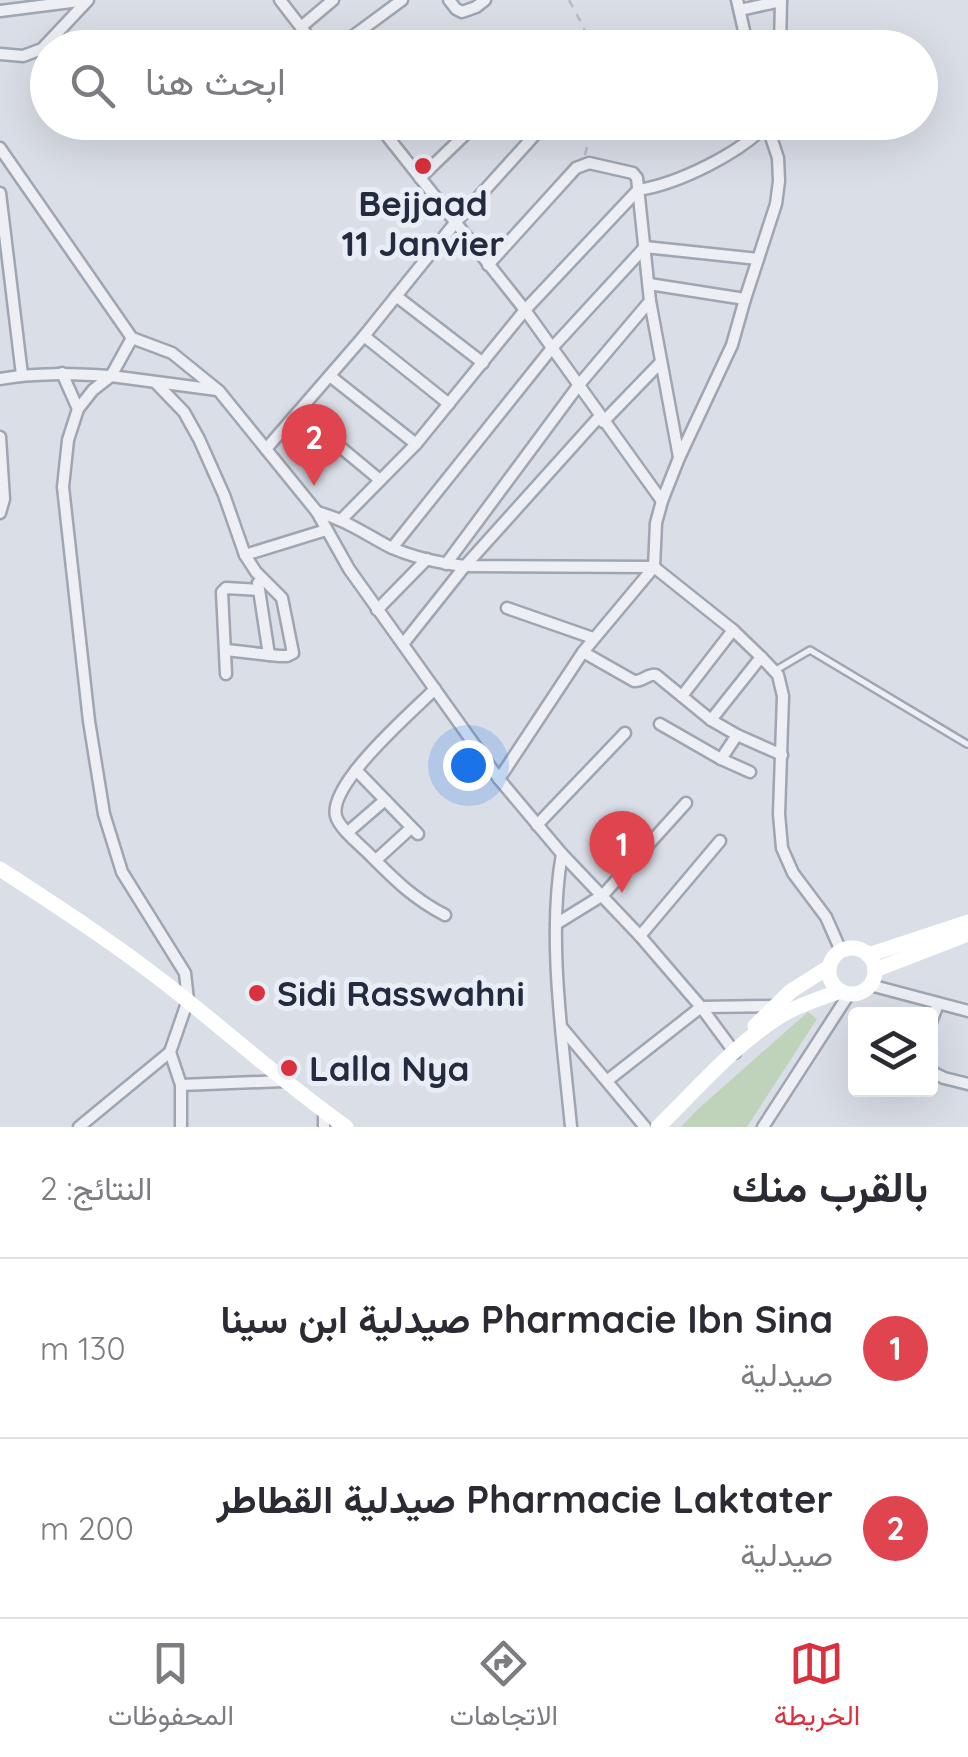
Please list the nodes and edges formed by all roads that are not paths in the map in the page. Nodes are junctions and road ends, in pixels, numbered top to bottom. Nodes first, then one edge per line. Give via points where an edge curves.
1 (280, 0) edge
2 (333, 0) edge
3 (402, 0) edge
4 (449, 0) edge
5 (485, 0) edge
6 (781, 0) edge
7 (12, 4) edge
8 (739, 5) edge
9 (0, 11) edge
10 (301, 27) junction
11 (60, 30) edge
12 (303, 30) edge
13 (362, 30) edge
14 (744, 30) edge
15 (780, 30) edge
16 (0, 54) edge
17 (30, 54) edge
18 (390, 140) edge
19 (459, 140) edge
20 (529, 140) edge
21 (747, 140) edge
22 (772, 140) edge
23 (0, 148) edge
24 (420, 178) junction
25 (638, 190) junction
26 (0, 192) edge
27 (455, 222) junction
28 (645, 247) junction
29 (758, 259) junction
30 (488, 265) junction
31 (649, 284) junction
32 (396, 296) junction
33 (744, 299) junction
34 (650, 301) junction
35 (524, 310) junction
36 (364, 336) junction
37 (132, 338) junction
38 (552, 348) junction
39 (661, 362) junction
40 (483, 363) junction
41 (62, 373) junction
42 (22, 375) junction
43 (111, 376) junction
44 (330, 376) junction
45 (0, 378) edge
46 (156, 383) junction
47 (578, 386) junction
48 (219, 390) junction
49 (449, 404) junction
50 (78, 410) junction
51 (298, 412) junction
52 (601, 419) junction
53 (0, 438) edge
54 (416, 444) junction
55 (266, 449) junction
56 (680, 458) junction
57 (380, 480) junction
58 (662, 501) junction
59 (317, 512) junction
60 (0, 514) edge
61 (342, 519) junction
62 (326, 530) junction
63 (392, 548) junction
64 (245, 556) junction
65 (427, 559) junction
66 (446, 564) junction
67 (465, 566) junction
68 (654, 566) junction
69 (256, 572) junction
70 (259, 590) junction
71 (507, 608) dead end
72 (377, 610) junction
73 (732, 630) junction
74 (594, 638) junction
75 (403, 644) junction
76 (226, 650) junction
77 (583, 652) junction
78 (268, 655) junction
79 (761, 657) junction
80 (774, 671) junction
81 (226, 674) dead end
82 (435, 689) junction
83 (682, 696) junction
84 (711, 720) junction
85 (660, 724) dead end
86 (625, 734) dead end
87 (737, 735) junction
88 (967, 744) edge
89 (782, 755) junction
90 (721, 759) junction
91 (356, 770) junction
92 (750, 772) dead end
93 (499, 779) junction
94 (385, 800) junction
95 (686, 803) dead end
96 (537, 825) junction
97 (348, 832) junction
98 (720, 841) dead end
99 (562, 854) junction
100 (376, 860) junction
101 (0, 869) edge
102 (603, 895) junction
103 (446, 915) dead end
104 (968, 922) edge
105 (556, 924) junction
106 (968, 934) edge
107 (640, 936) junction
108 (841, 951) junction
109 (829, 967) junction
110 (871, 970) junction
111 (845, 993) junction
112 (188, 1000) junction
113 (938, 1004) junction
114 (773, 1006) junction
115 (701, 1007) junction
116 (937, 1007) edge
117 (968, 1011) edge
118 (562, 1028) junction
119 (170, 1052) junction
120 (735, 1053) junction
121 (938, 1075) edge
122 (608, 1080) junction
123 (284, 1081) junction
124 (968, 1084) edge
125 (181, 1085) junction
126 (324, 1119) edge
127 (79, 1127) edge
128 (182, 1127) edge
129 (346, 1127) edge
130 (571, 1127) edge
131 (645, 1127) edge
132 (658, 1127) edge
133 (763, 1127) edge

1 - 10 street
2 - 10 street
3 - 13 street
4 - 5 street via 462,12
6 - 8 street
6 - 15 street
7 - 9 street
7 - 11 street via 88,0
8 - 14 street
10 - 12 street
16 - 17 street
18 - 24 street
19 - 24 street
20 - 27 street
21 - 25 street via 708,164
22 - 29 street via 779,181
23 - 37 street
24 - 27 street
25 - 28 street
25 - 30 street via 629,171 582,164
25 - 35 street
26 - 42 street
27 - 30 street
27 - 32 street
28 - 29 street
28 - 31 street
28 - 38 street
29 - 33 street
30 - 35 street
31 - 33 street
31 - 34 street
32 - 36 street
32 - 40 street
33 - 56 street via 732,346
34 - 39 street
34 - 47 street
35 - 38 street
35 - 40 street
36 - 44 street
36 - 49 street
37 - 43 street
37 - 48 street via 172,352
38 - 47 street
38 - 63 street
39 - 52 street
39 - 56 street
40 - 49 street
41 - 42 street
41 - 43 street
41 - 50 street
42 - 45 street
43 - 46 street
43 - 50 street
44 - 51 street
44 - 54 street
46 - 48 street
46 - 64 street via 200,439
47 - 52 street
47 - 66 street
48 - 55 street
49 - 54 street
50 - 112 street via 63,486 104,814 122,872 184,973
51 - 55 street
51 - 57 street
52 - 58 street
52 - 67 street
53 - 60 street
54 - 57 street
55 - 59 street
56 - 58 street
57 - 61 street
58 - 68 street
59 - 61 street
59 - 62 street
61 - 63 street
62 - 64 street
62 - 72 street
63 - 65 street
64 - 69 street
65 - 66 street
65 - 72 street
66 - 67 street
67 - 68 street
67 - 75 street
68 - 73 street
68 - 74 street
69 - 70 street
69 - 78 street via 282,598 293,649 292,656
70 - 76 street via 224,589
70 - 78 street
71 - 74 street
72 - 75 street
73 - 79 street
73 - 83 street
74 - 77 street
75 - 82 street
76 - 78 street
76 - 81 street
77 - 83 street via 634,681 656,675
77 - 93 street
79 - 80 street
79 - 84 street
80 - 88 lane via 810,650
80 - 89 street via 783,696
82 - 91 street
82 - 93 street
83 - 84 street
84 - 87 street
85 - 90 street
86 - 96 street
87 - 89 street
87 - 90 street
89 - 108 street via 784,857
90 - 92 street
91 - 94 street
91 - 97 street via 335,811
93 - 96 street
94 - 97 street
94 - 100 street via 415,831
95 - 102 street
96 - 99 street
97 - 100 street
98 - 107 street
99 - 102 street
99 - 105 street
100 - 103 street
101 - 112 main road
102 - 105 street
102 - 107 street
104 - 110 main road
105 - 118 street
106 - 110 main road
107 - 115 street
108 - 109 main road
108 - 110 main road via 860,950
109 - 111 main road via 834,985
109 - 114 main road
110 - 111 main road via 860,992
110 - 113 street
111 - 120 main road via 783,1014
111 - 133 street
112 - 119 street
112 - 123 main road
113 - 116 street
113 - 117 street
114 - 115 street
114 - 120 main road
115 - 120 street
115 - 122 street
118 - 122 street
118 - 130 street
119 - 125 street
119 - 127 street
120 - 132 main road
121 - 124 street
122 - 131 street
123 - 125 street
123 - 126 main road
125 - 128 street
126 - 129 main road

